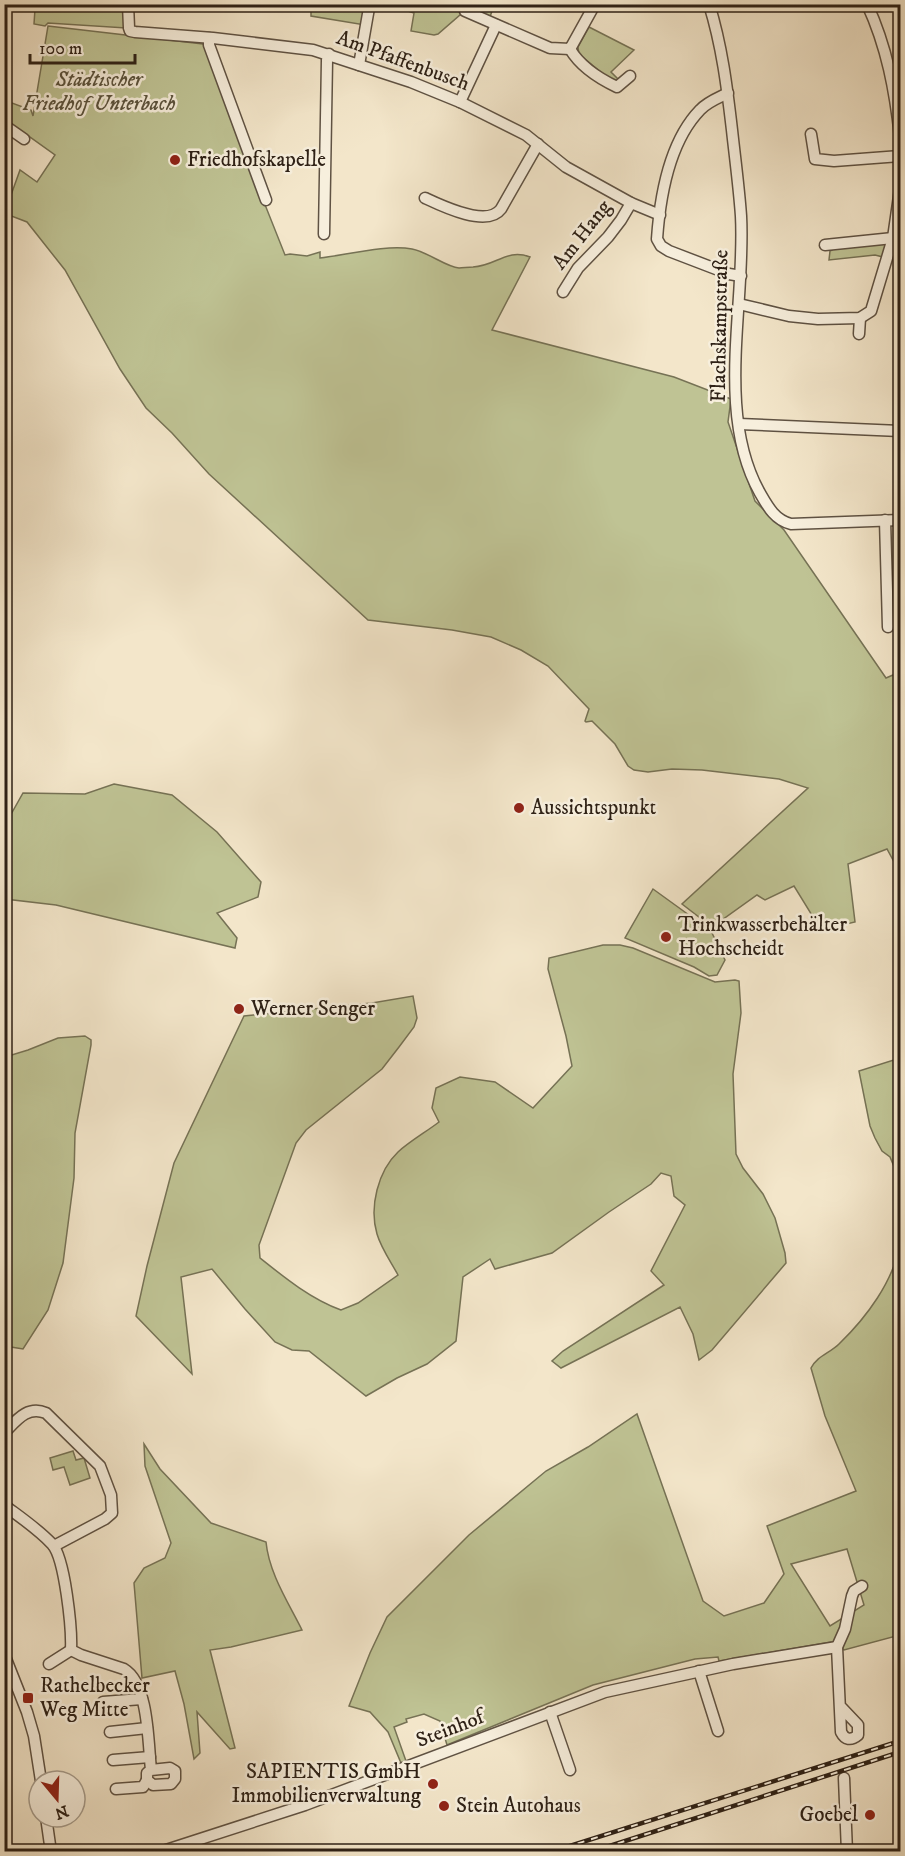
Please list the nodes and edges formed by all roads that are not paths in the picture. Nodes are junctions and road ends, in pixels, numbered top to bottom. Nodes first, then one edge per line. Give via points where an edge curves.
1 (11, 4) edge
2 (128, 4) edge
3 (595, 4) edge
4 (709, 4) edge
5 (867, 4) edge
6 (4, 5) edge
7 (369, 8) dead end
8 (465, 11) dead end
9 (496, 25) junction
10 (209, 38) junction
11 (570, 49) junction
12 (329, 54) junction
13 (359, 64) junction
14 (630, 76) dead end
15 (897, 81) edge
16 (728, 93) junction
17 (460, 102) junction
18 (4, 125) edge
19 (811, 134) dead end
20 (900, 138) edge
21 (24, 139) dead end
22 (538, 144) junction
23 (900, 156) edge
24 (900, 189) edge
25 (424, 198) dead end
26 (266, 200) dead end
27 (631, 203) junction
28 (660, 215) junction
29 (324, 234) dead end
30 (893, 238) junction
31 (825, 245) dead end
32 (741, 276) junction
33 (563, 292) dead end
34 (739, 304) junction
35 (860, 318) junction
36 (859, 334) dead end
37 (739, 424) junction
38 (900, 431) edge
39 (885, 520) junction
40 (900, 520) edge
41 (888, 627) dead end
42 (4, 1433) edge
43 (4, 1505) edge
44 (54, 1546) junction
45 (862, 1586) dead end
46 (837, 1647) junction
47 (71, 1650) junction
48 (4, 1654) edge
49 (50, 1664) dead end
50 (699, 1671) junction
51 (142, 1699) junction
52 (103, 1702) dead end
53 (840, 1706) dead end
54 (550, 1712) junction
55 (147, 1728) junction
56 (718, 1731) dead end
57 (110, 1732) dead end
58 (150, 1757) junction
59 (113, 1760) dead end
60 (39, 1769) edge
61 (570, 1770) dead end
62 (844, 1778) dead end
63 (116, 1789) dead end
64 (48, 1829) edge
65 (51, 1851) edge
66 (160, 1851) edge
67 (847, 1851) edge

1 - 6 street
2 - 10 street, Am Pfaffenbusch via 132,32
3 - 11 street
4 - 16 street, Flachskampstraße via 722,50
5 - 15 street
7 - 13 street
8 - 9 street
9 - 11 street via 550,48
9 - 17 street
10 - 12 street, Am Pfaffenbusch
10 - 26 street
11 - 14 street via 574,57 617,87
12 - 13 street, Am Pfaffenbusch
12 - 29 street
13 - 17 street, Am Pfaffenbusch
15 - 20 street
16 - 28 street via 700,110 687,128 667,172
16 - 32 street, Flachskampstraße via 739,190
17 - 22 street, Am Pfaffenbusch
18 - 21 street
19 - 23 street via 815,159
22 - 25 street via 496,215 469,215
22 - 27 street, Am Pfaffenbusch via 566,167
24 - 30 street
27 - 28 street, Am Pfaffenbusch
27 - 33 street, Am Hang
28 - 32 street via 657,239 661,246
30 - 31 street
30 - 35 street via 871,311
32 - 34 street, Flachskampstraße
34 - 35 street via 789,316
34 - 37 street, Flachskampstraße via 734,367
35 - 36 street
37 - 38 street
37 - 39 street, Flachskampstraße via 748,471 777,518 791,524
39 - 40 street, Flachskampstraße
39 - 41 street
42 - 44 street via 26,1412 41,1411 100,1466 111,1494 112,1513
43 - 44 street
44 - 47 street via 70,1612
45 - 46 street via 854,1591
46 - 50 street, Steinhof
46 - 53 street
47 - 49 street
47 - 51 street via 130,1673
48 - 60 street via 27,1712
50 - 54 street, Steinhof via 605,1692
50 - 56 street
51 - 52 street
51 - 55 street
54 - 61 street
54 - 66 street, Steinhof via 315,1801
55 - 57 street
55 - 58 street
58 - 59 street
58 - 63 street via 149,1775 143,1787
62 - 67 street
64 - 65 street

